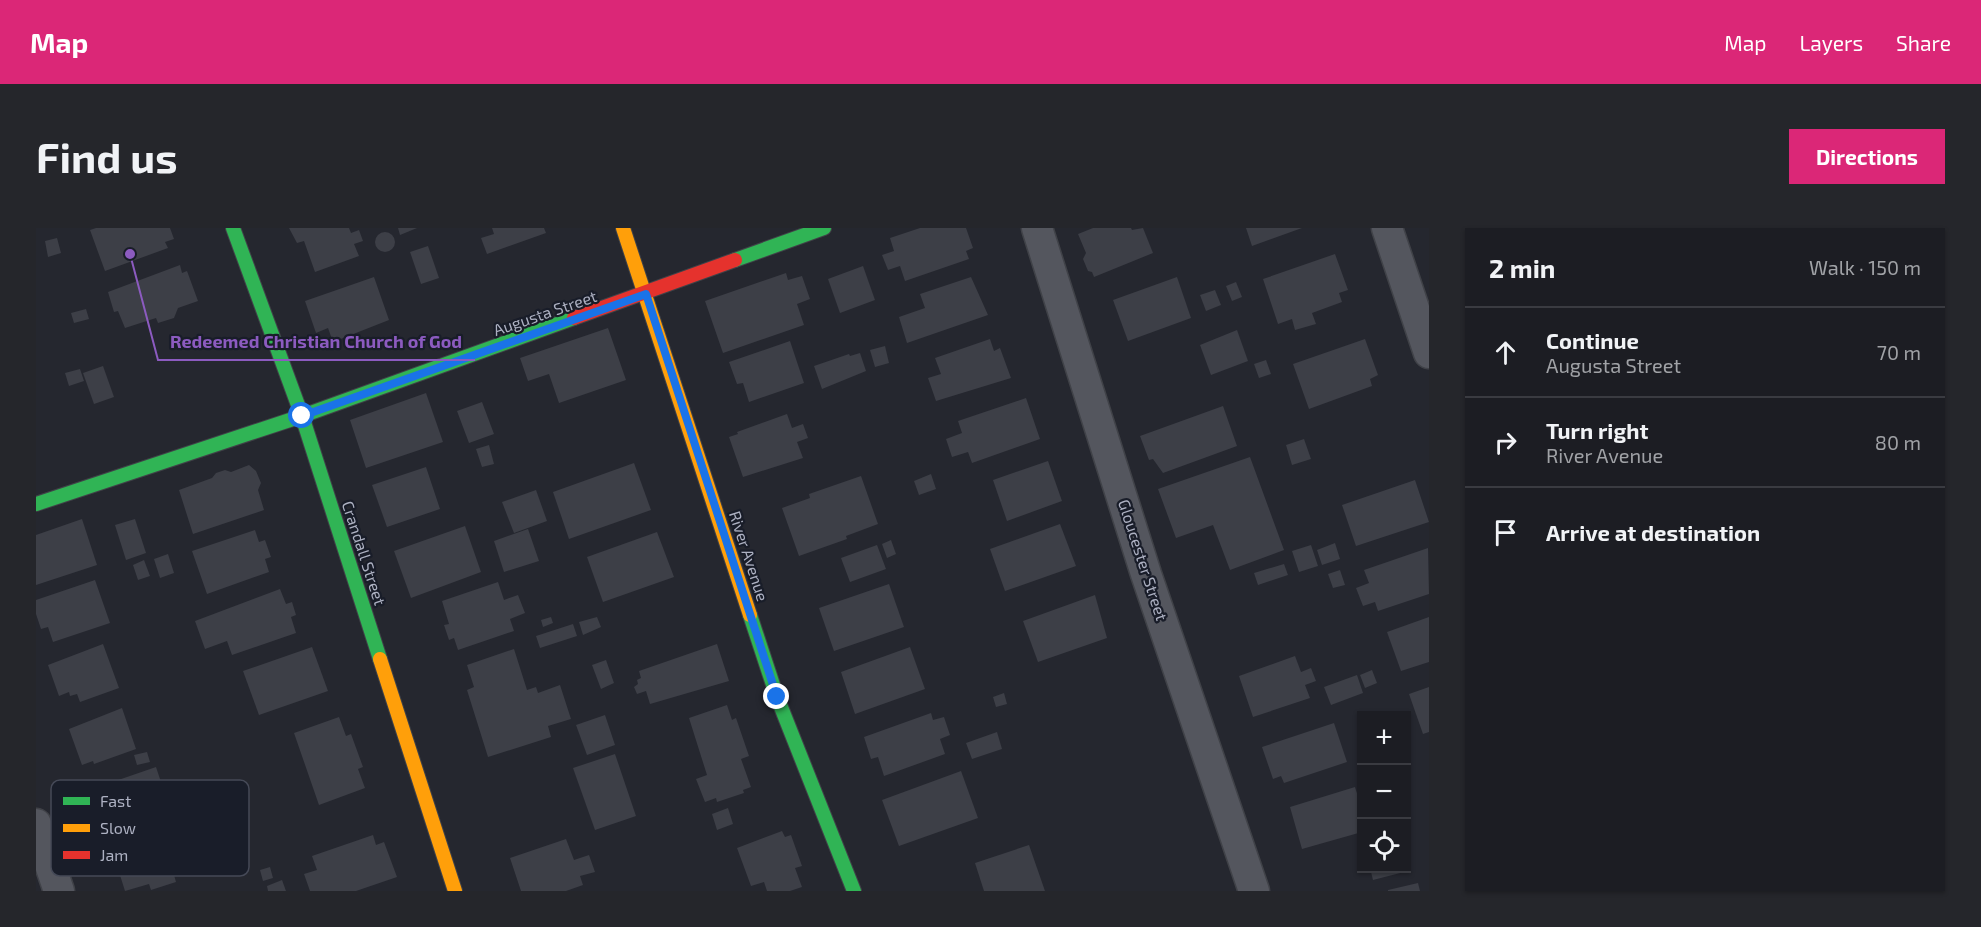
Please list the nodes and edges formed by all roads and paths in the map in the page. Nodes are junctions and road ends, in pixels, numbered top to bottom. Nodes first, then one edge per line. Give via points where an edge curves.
1 (233, 228) edge
2 (623, 228) edge
3 (824, 228) edge
4 (1036, 228) edge
5 (1387, 228) edge
6 (646, 294) junction
7 (1429, 353) edge
8 (302, 416) junction
9 (36, 504) edge
10 (36, 824) edge
11 (51, 870) edge
12 (53, 876) edge
13 (58, 891) edge
14 (455, 891) edge
15 (855, 891) edge
16 (1254, 891) edge

1 - 8 street, Crandall Street
2 - 6 street, River Avenue
3 - 6 street, Augusta Street
4 - 16 street, Gloucester Street via 1146,574
5 - 7 street
6 - 8 street, Augusta Street
6 - 15 street, River Avenue via 777,697
8 - 9 street, Augusta Street
8 - 14 street, Crandall Street
10 - 11 street
12 - 13 street

